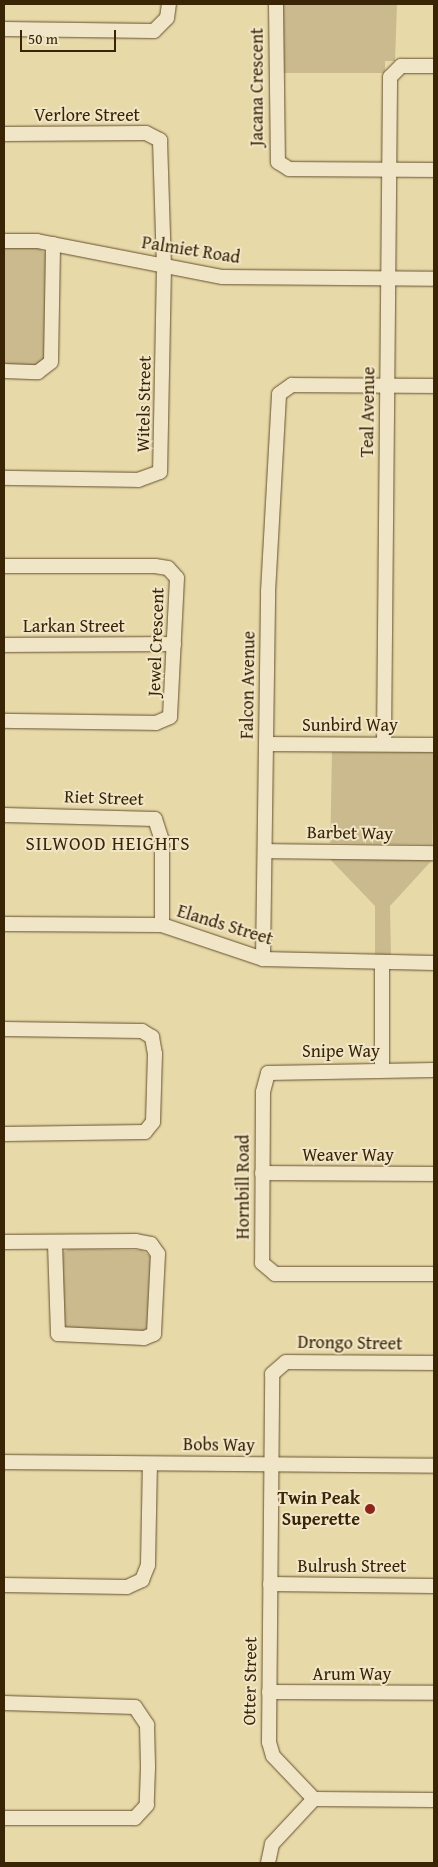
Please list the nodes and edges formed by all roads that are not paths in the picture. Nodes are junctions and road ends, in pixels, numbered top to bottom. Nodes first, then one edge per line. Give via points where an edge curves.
1 (169, 4) edge
2 (276, 4) edge
3 (4, 29) edge
4 (434, 66) edge
5 (4, 134) edge
6 (389, 170) junction
7 (434, 170) edge
8 (4, 241) edge
9 (53, 244) junction
10 (164, 267) junction
11 (388, 279) junction
12 (434, 279) edge
13 (4, 371) edge
14 (387, 386) junction
15 (434, 386) edge
16 (4, 478) edge
17 (4, 566) edge
18 (174, 644) junction
19 (4, 645) edge
20 (4, 721) edge
21 (266, 744) junction
22 (384, 744) junction
23 (434, 745) edge
24 (4, 815) edge
25 (265, 851) junction
26 (434, 852) edge
27 (4, 924) edge
28 (162, 925) junction
29 (263, 959) junction
30 (382, 962) junction
31 (434, 963) edge
32 (4, 1029) edge
33 (382, 1070) junction
34 (434, 1070) edge
35 (262, 1092) joint
36 (4, 1134) edge
37 (262, 1173) junction
38 (434, 1174) edge
39 (4, 1242) edge
40 (55, 1243) junction
41 (434, 1274) edge
42 (434, 1363) edge
43 (4, 1462) edge
44 (150, 1464) junction
45 (271, 1465) junction
46 (434, 1466) edge
47 (270, 1584) junction
48 (4, 1585) edge
49 (434, 1586) edge
50 (269, 1692) junction
51 (434, 1693) edge
52 (4, 1703) edge
53 (314, 1799) junction
54 (434, 1800) edge
55 (4, 1818) edge
56 (268, 1863) edge

1 - 3 street via 167,18 154,31
2 - 6 street, Jacana Crescent via 278,162 289,169
4 - 6 street, Teal Avenue via 397,67 390,80
5 - 10 street, Verlore Street via 146,133 160,140
6 - 7 street, Jacana Crescent
6 - 11 street, Teal Avenue
8 - 9 street, Palmiet Road
9 - 10 street, Palmiet Road
9 - 13 street via 51,362 38,372
10 - 11 street, Palmiet Road via 223,277
10 - 16 street, Witels Street via 160,472 138,480
11 - 12 street, Palmiet Road
11 - 14 street, Teal Avenue
14 - 15 street, Falcon Avenue
14 - 21 street, Falcon Avenue via 292,385 280,394
14 - 22 street, Teal Avenue
17 - 18 street, Jewel Crescent via 168,568 177,578
18 - 19 street, Larkan Street
18 - 20 street, Jewel Crescent via 172,712 163,722
21 - 22 street, Sunbird Way
21 - 25 street, Falcon Avenue
22 - 23 street, Sunbird Way
24 - 28 street, Riet Street via 155,819 162,834
25 - 26 street, Barbet Way
25 - 29 street, Falcon Avenue
27 - 28 street, Elands Street
28 - 29 street, Elands Street
29 - 30 street, Elands Street
30 - 31 street, Elands Street
30 - 33 street
32 - 36 street via 142,1031 152,1038 155,1054 153,1122 145,1132
33 - 34 street, Snipe Way
33 - 35 street, Snipe Way via 271,1070
35 - 37 street, Hornbill Road
37 - 38 street, Weaver Way
37 - 41 street, Hornbill Road via 262,1263 275,1274
39 - 40 street
40 - 40 street via 150,1244 158,1254 154,1334 144,1338 58,1334
42 - 45 street, Drongo Street via 281,1363 271,1378
43 - 44 street, Bobs Way
44 - 45 street, Bobs Way
44 - 48 street via 148,1565 142,1580 127,1587
45 - 46 street, Bobs Way
45 - 47 street, Otter Street
47 - 49 street, Bulrush Street
47 - 50 street, Otter Street
50 - 51 street, Arum Way
50 - 53 street, Otter Street via 270,1751
52 - 55 street via 135,1707 147,1725 148,1767 147,1805 136,1818
53 - 54 street
53 - 56 street via 272,1844

